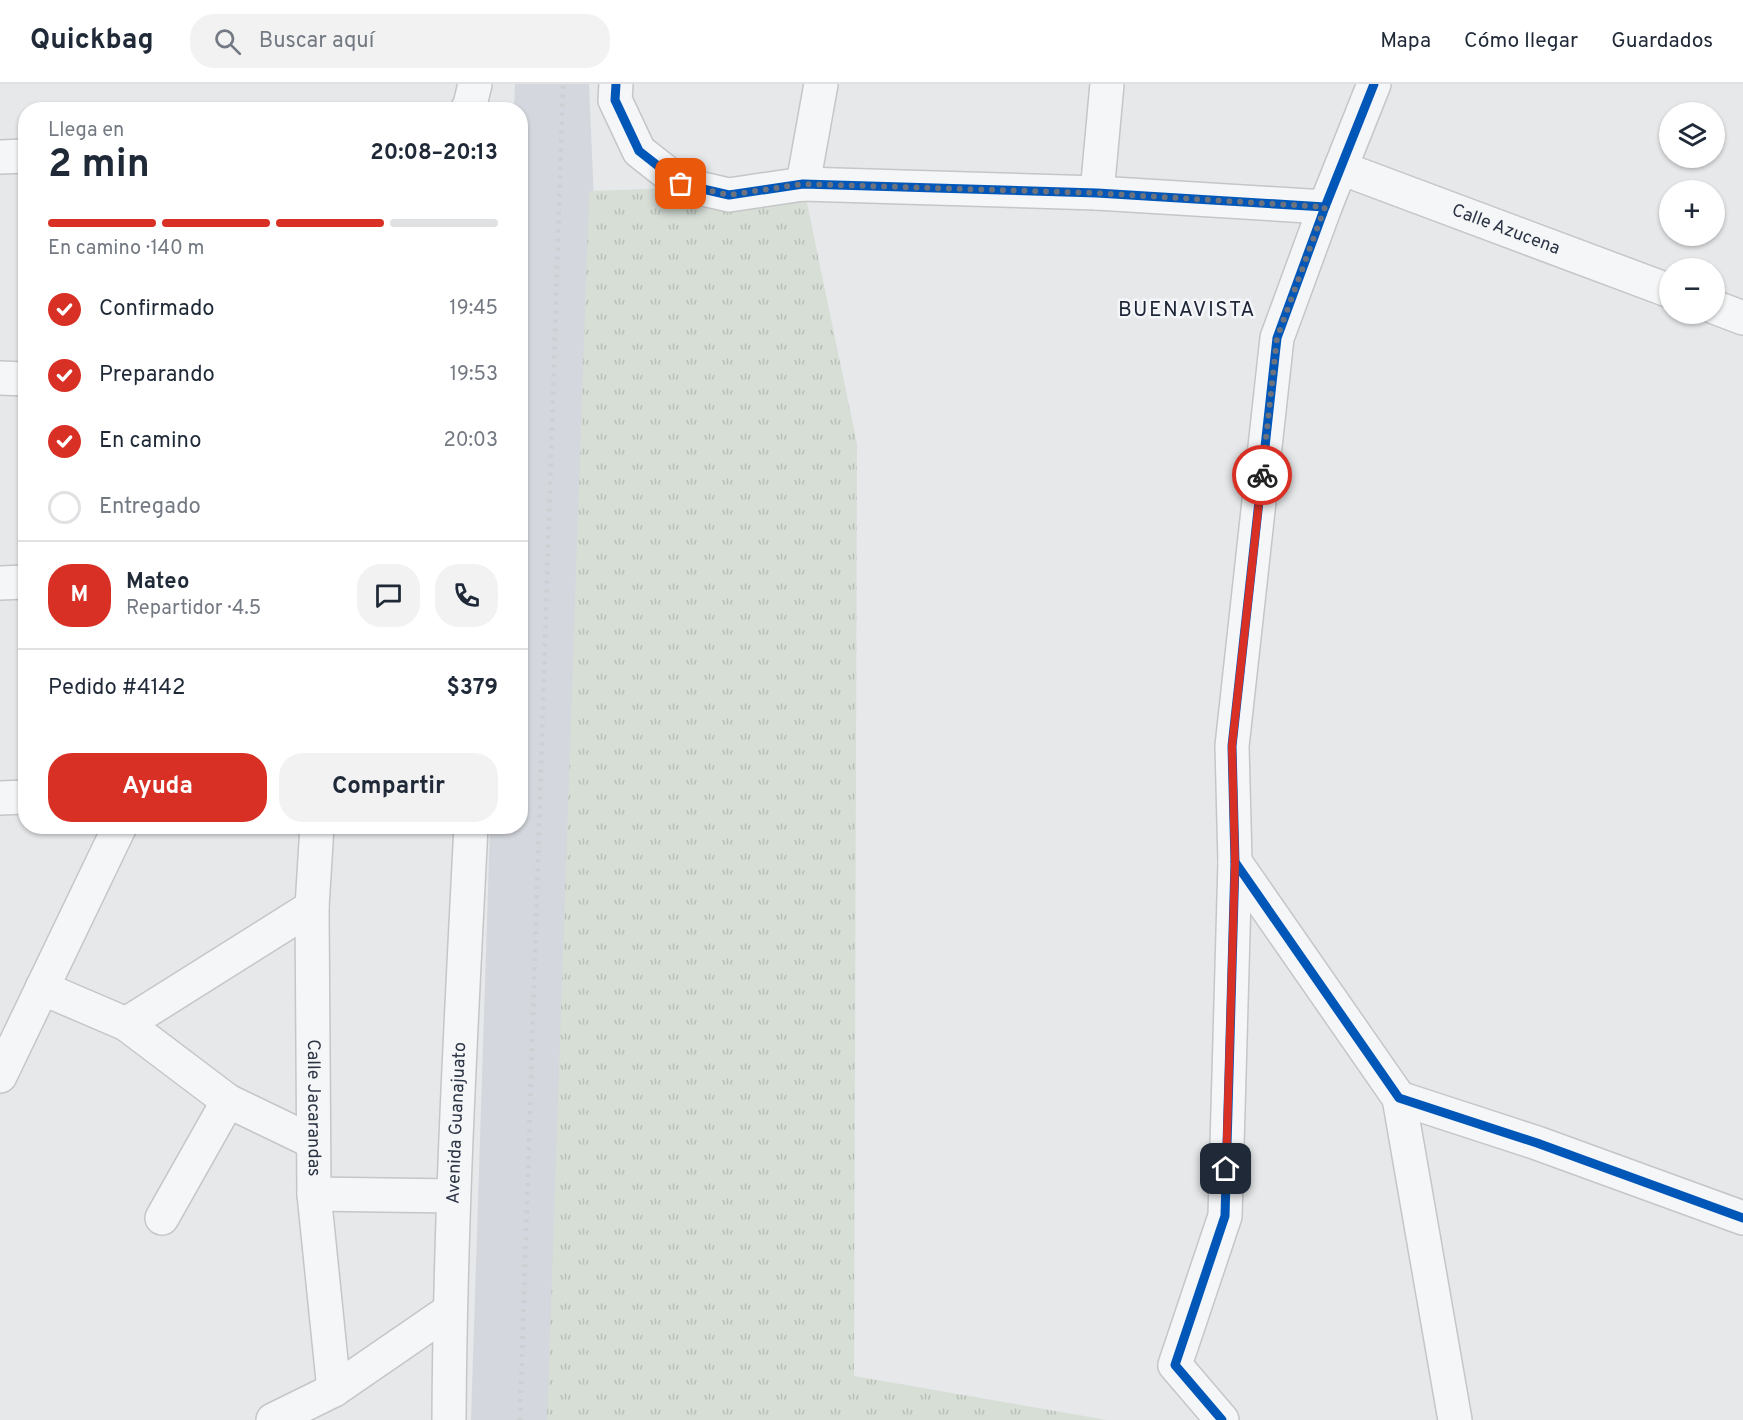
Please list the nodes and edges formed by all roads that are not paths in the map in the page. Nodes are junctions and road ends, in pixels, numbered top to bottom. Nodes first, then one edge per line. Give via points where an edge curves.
1 (475, 84) edge
2 (616, 84) edge
3 (821, 84) edge
4 (1107, 84) edge
5 (1374, 84) edge
6 (471, 102) edge
7 (18, 156) edge
8 (0, 157) edge
9 (1341, 168) junction
10 (803, 184) junction
11 (1096, 193) junction
12 (1325, 207) junction
13 (1659, 287) edge
14 (1725, 312) edge
15 (1743, 318) edge
16 (0, 378) edge
17 (18, 379) edge
18 (18, 582) edge
19 (0, 583) edge
20 (18, 797) edge
21 (0, 798) edge
22 (116, 834) edge
23 (316, 834) edge
24 (471, 834) edge
25 (1235, 862) junction
26 (312, 907) junction
27 (42, 988) junction
28 (126, 1024) junction
29 (0, 1076) edge
30 (1399, 1098) junction
31 (228, 1101) junction
32 (313, 1142) junction
33 (314, 1194) junction
34 (453, 1197) junction
35 (162, 1218) dead end
36 (1743, 1218) edge
37 (450, 1311) junction
38 (334, 1390) junction
39 (273, 1420) edge
40 (449, 1420) edge
41 (1222, 1420) edge
42 (1455, 1420) edge

1 - 6 street
2 - 10 street via 615,100 639,151 681,184 729,195
3 - 10 street
4 - 11 street
5 - 9 street
7 - 8 street
9 - 12 street
9 - 13 street, Calle Azucena
10 - 11 street
11 - 12 street
12 - 25 street via 1277,338 1232,746
14 - 15 street
16 - 17 street
18 - 19 street
20 - 21 street
22 - 27 street
23 - 26 street, Calle Jacarandas
24 - 34 street, Avenida Guanajuato
25 - 30 street
25 - 41 street via 1225,1216 1174,1365
26 - 28 street
26 - 32 street, Calle Jacarandas
27 - 28 street
27 - 29 street
28 - 31 street
30 - 36 street
30 - 42 street
31 - 32 street
31 - 35 street
32 - 33 street, Calle Jacarandas
33 - 34 street
33 - 38 street, Calle Jacarandas
34 - 37 street, Avenida Guanajuato
37 - 38 street
37 - 40 street, Avenida Guanajuato
38 - 39 street

